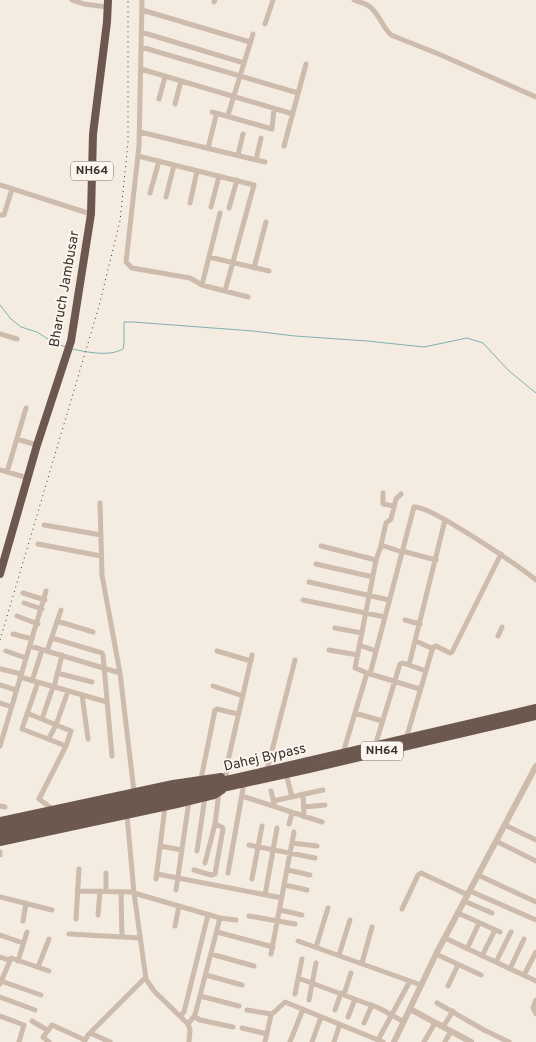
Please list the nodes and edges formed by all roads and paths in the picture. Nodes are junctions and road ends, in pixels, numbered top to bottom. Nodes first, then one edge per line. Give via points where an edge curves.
1 (72, 0) edge
2 (142, 0) edge
3 (273, 0) edge
4 (354, 0) edge
5 (108, 3) edge
6 (142, 10) junction
7 (265, 24) dead end
8 (141, 32) junction
9 (252, 34) dead end
10 (250, 42) junction
11 (141, 47) junction
12 (244, 63) junction
13 (306, 64) dead end
14 (140, 69) junction
15 (240, 76) junction
16 (166, 77) junction
17 (180, 81) junction
18 (298, 93) junction
19 (233, 97) junction
20 (536, 97) edge
21 (159, 100) dead end
22 (175, 104) dead end
23 (274, 109) junction
24 (293, 114) junction
25 (228, 115) junction
26 (140, 132) junction
27 (243, 134) dead end
28 (261, 138) dead end
29 (284, 146) dead end
30 (208, 148) junction
31 (238, 155) junction
32 (138, 156) junction
33 (256, 160) junction
34 (159, 161) junction
35 (265, 162) dead end
36 (174, 165) junction
37 (198, 170) junction
38 (219, 176) junction
39 (237, 180) junction
40 (0, 185) edge
41 (12, 189) junction
42 (150, 193) dead end
43 (166, 197) dead end
44 (190, 203) dead end
45 (211, 207) dead end
46 (229, 208) dead end
47 (220, 213) dead end
48 (91, 214) junction
49 (0, 216) edge
50 (266, 222) dead end
51 (209, 257) junction
52 (232, 262) junction
53 (254, 268) junction
54 (269, 271) dead end
55 (202, 285) junction
56 (225, 291) junction
57 (248, 297) dead end
58 (0, 334) edge
59 (16, 339) dead end
60 (26, 408) dead end
61 (17, 439) junction
62 (37, 445) junction
63 (0, 470) edge
64 (8, 472) junction
65 (28, 478) junction
66 (383, 492) dead end
67 (401, 494) dead end
68 (100, 503) dead end
69 (394, 506) junction
70 (445, 520) junction
71 (44, 525) dead end
72 (101, 535) junction
73 (38, 544) dead end
74 (321, 546) dead end
75 (381, 546) junction
76 (402, 552) junction
77 (501, 554) junction
78 (101, 556) junction
79 (376, 560) junction
80 (436, 560) junction
81 (316, 564) dead end
82 (0, 574) edge
83 (373, 577) junction
84 (536, 580) edge
85 (309, 582) dead end
86 (46, 591) dead end
87 (23, 593) dead end
88 (369, 596) junction
89 (45, 600) junction
90 (303, 600) dead end
91 (389, 600) junction
92 (24, 603) dead end
93 (42, 609) junction
94 (61, 610) dead end
95 (366, 613) junction
96 (17, 616) dead end
97 (385, 617) junction
98 (405, 620) dead end
99 (57, 622) junction
100 (38, 624) junction
101 (420, 624) junction
102 (502, 627) dead end
103 (334, 628) dead end
104 (93, 632) dead end
105 (362, 633) junction
106 (13, 634) dead end
107 (498, 636) dead end
108 (52, 638) junction
109 (32, 640) junction
110 (416, 642) junction
111 (359, 645) junction
112 (30, 646) junction
113 (433, 649) junction
114 (329, 650) dead end
115 (6, 651) dead end
116 (45, 651) junction
117 (217, 651) dead end
118 (376, 651) junction
119 (252, 655) dead end
120 (358, 655) junction
121 (62, 656) junction
122 (26, 658) junction
123 (295, 660) dead end
124 (250, 662) junction
125 (410, 665) junction
126 (103, 668) junction
127 (1, 669) dead end
128 (426, 671) junction
129 (58, 673) junction
130 (120, 673) junction
131 (368, 673) junction
132 (20, 676) junction
133 (394, 680) junction
134 (35, 682) junction
135 (92, 682) dead end
136 (0, 685) edge
137 (213, 686) dead end
138 (53, 687) junction
139 (16, 690) junction
140 (420, 690) junction
141 (68, 691) junction
142 (82, 695) junction
143 (243, 696) junction
144 (107, 702) junction
145 (0, 703) edge
146 (12, 707) junction
147 (536, 708) edge
148 (27, 713) junction
149 (355, 713) junction
150 (238, 714) junction
151 (536, 716) edge
152 (42, 719) junction
153 (0, 721) edge
154 (382, 721) junction
155 (7, 723) junction
156 (56, 725) junction
157 (50, 738) dead end
158 (88, 739) dead end
159 (405, 742) junction
160 (0, 746) edge
161 (375, 746) junction
162 (65, 748) junction
163 (342, 753) junction
164 (112, 756) dead end
165 (536, 766) edge
166 (267, 770) junction
167 (286, 774) junction
168 (201, 780) junction
169 (233, 781) junction
170 (323, 790) dead end
171 (272, 791) dead end
172 (134, 792) junction
173 (218, 792) junction
174 (303, 794) junction
175 (242, 796) junction
176 (205, 797) junction
177 (292, 797) junction
178 (188, 801) junction
179 (273, 801) junction
180 (325, 805) dead end
181 (165, 807) junction
182 (304, 807) junction
183 (275, 808) junction
184 (54, 810) junction
185 (292, 813) junction
186 (86, 814) junction
187 (127, 815) junction
188 (304, 817) junction
189 (0, 821) edge
190 (322, 822) dead end
191 (215, 824) junction
192 (289, 824) dead end
193 (505, 825) junction
194 (262, 826) dead end
195 (278, 828) dead end
196 (0, 830) edge
197 (294, 832) dead end
198 (0, 836) edge
199 (536, 840) edge
200 (496, 841) junction
201 (0, 842) edge
202 (292, 843) junction
203 (249, 845) dead end
204 (160, 846) junction
205 (317, 846) dead end
206 (258, 847) junction
207 (182, 850) junction
208 (274, 850) junction
209 (197, 851) dead end
210 (291, 853) junction
211 (315, 858) dead end
212 (536, 861) edge
213 (205, 863) dead end
214 (78, 869) dead end
215 (194, 870) dead end
216 (288, 870) junction
217 (106, 873) dead end
218 (228, 873) dead end
219 (310, 875) dead end
220 (478, 875) junction
221 (178, 877) junction
222 (252, 879) dead end
223 (285, 885) junction
224 (176, 890) dead end
225 (307, 890) dead end
226 (77, 891) junction
227 (103, 891) junction
228 (121, 892) junction
229 (133, 893) junction
230 (265, 895) junction
231 (0, 896) edge
232 (467, 896) junction
233 (282, 898) junction
234 (536, 902) edge
235 (26, 903) junction
236 (179, 906) junction
237 (328, 908) dead end
238 (402, 909) dead end
239 (52, 910) dead end
240 (280, 910) junction
241 (458, 913) junction
242 (492, 913) dead end
243 (208, 914) junction
244 (302, 914) dead end
245 (98, 915) dead end
246 (249, 916) dead end
247 (219, 918) junction
248 (76, 919) dead end
249 (236, 920) dead end
250 (350, 920) dead end
251 (536, 920) edge
252 (23, 921) dead end
253 (278, 921) junction
254 (479, 923) junction
255 (295, 924) dead end
256 (175, 926) dead end
257 (372, 927) dead end
258 (27, 932) dead end
259 (217, 932) junction
260 (511, 932) dead end
261 (69, 934) dead end
262 (0, 935) edge
263 (122, 937) junction
264 (140, 938) junction
265 (445, 938) junction
266 (49, 939) dead end
267 (524, 939) dead end
268 (298, 941) dead end
269 (24, 943) junction
270 (272, 946) junction
271 (316, 947) junction
272 (467, 948) junction
273 (536, 952) edge
274 (211, 954) junction
275 (271, 954) dead end
276 (436, 954) junction
277 (339, 955) junction
278 (482, 956) junction
279 (0, 957) edge
280 (302, 959) dead end
281 (9, 960) junction
282 (18, 961) junction
283 (496, 962) junction
284 (316, 963) dead end
285 (362, 964) junction
286 (458, 965) junction
287 (254, 966) dead end
288 (38, 967) junction
289 (510, 969) junction
290 (49, 971) dead end
291 (351, 973) dead end
292 (206, 975) junction
293 (480, 975) dead end
294 (524, 975) junction
295 (146, 977) junction
296 (298, 978) junction
297 (1, 979) edge
298 (410, 981) junction
299 (536, 981) edge
300 (312, 983) junction
301 (242, 985) dead end
302 (421, 985) junction
303 (448, 986) dead end
304 (295, 994) dead end
305 (342, 994) junction
306 (41, 995) dead end
307 (200, 996) junction
308 (0, 997) edge
309 (355, 999) junction
310 (308, 1000) dead end
311 (536, 1000) edge
312 (438, 1003) dead end
313 (372, 1005) junction
314 (239, 1006) dead end
315 (303, 1009) junction
316 (410, 1009) junction
317 (36, 1010) dead end
318 (247, 1010) dead end
319 (335, 1010) dead end
320 (452, 1011) junction
321 (272, 1014) junction
322 (391, 1014) junction
323 (536, 1014) edge
324 (0, 1016) edge
325 (180, 1016) junction
326 (195, 1017) junction
327 (321, 1017) junction
328 (348, 1017) dead end
329 (32, 1021) dead end
330 (404, 1022) junction
331 (435, 1022) junction
332 (364, 1023) dead end
333 (188, 1024) junction
334 (340, 1024) junction
335 (233, 1027) dead end
336 (443, 1027) junction
337 (242, 1028) dead end
338 (47, 1030) junction
339 (451, 1032) junction
340 (90, 1033) junction
341 (267, 1034) junction
342 (499, 1040) edge
343 (84, 1041) edge
344 (381, 1041) edge
345 (467, 1041) edge
346 (19, 1042) edge
347 (49, 1042) edge
348 (110, 1042) edge
349 (191, 1042) edge
350 (265, 1042) edge
351 (290, 1042) edge
352 (312, 1042) edge
353 (334, 1042) edge
354 (394, 1042) edge
355 (424, 1042) edge
356 (445, 1042) edge
357 (509, 1042) edge

1 - 5 street via 84,4
2 - 6 street
3 - 7 street
4 - 20 street via 368,5 391,35
5 - 48 highway, Bharuch Jambusar / NH64 via 93,134
6 - 8 street
6 - 10 street
8 - 11 street
8 - 12 street
9 - 10 street
10 - 12 street
11 - 14 street
11 - 15 street
12 - 15 street
13 - 18 street
14 - 16 street
14 - 26 street
15 - 18 street
15 - 19 street
16 - 17 street
16 - 21 street
17 - 19 street
17 - 22 street
18 - 24 street
19 - 23 street
19 - 25 street
23 - 24 street
23 - 25 street via 272,129
24 - 29 street
25 - 30 street via 214,114
26 - 30 street
26 - 32 street
27 - 31 street
28 - 33 street
30 - 31 street
31 - 33 street
32 - 34 street
32 - 55 street via 126,262 132,268 190,278
33 - 35 street
34 - 36 street
34 - 42 street
36 - 37 street
36 - 43 street
37 - 38 street
37 - 44 street
38 - 39 street
38 - 45 street
39 - 46 street
39 - 52 street via 254,185
40 - 41 street
41 - 48 street
41 - 49 street via 4,215
47 - 51 street
48 - 62 highway, Bharuch Jambusar / NH64 via 71,341
50 - 53 street
51 - 52 street
51 - 55 street
52 - 53 street
52 - 56 street
53 - 54 street
55 - 56 street
56 - 57 street
58 - 59 street
60 - 61 street
61 - 62 street
61 - 64 street
62 - 65 highway, Bharuch Jambusar / NH64
63 - 64 street
64 - 65 street
65 - 82 highway, Bharuch Jambusar / NH64
66 - 69 street via 383,504
67 - 69 street
68 - 72 street
69 - 75 street
70 - 76 street via 414,507
70 - 77 street
70 - 80 street
71 - 72 street
72 - 78 street
73 - 78 street
74 - 79 street
75 - 76 street
75 - 79 street
76 - 80 street
76 - 91 street
77 - 84 street
77 - 113 street via 452,652 435,646
78 - 130 street
79 - 83 street
80 - 101 street
81 - 83 street
83 - 88 street
85 - 88 street
86 - 89 street
87 - 89 street
88 - 91 street
88 - 95 street
89 - 93 street
90 - 95 street
91 - 97 street
92 - 93 street
93 - 100 street
94 - 99 street
95 - 97 street
95 - 105 street
96 - 100 street
97 - 118 street
98 - 101 street
99 - 104 street
99 - 108 street
100 - 109 street
101 - 110 street
102 - 107 street
103 - 105 street
105 - 111 street
106 - 109 street
108 - 116 street
108 - 126 street via 102,653
109 - 112 street
110 - 113 street
110 - 125 street
111 - 118 street
111 - 120 street
112 - 116 street
112 - 122 street
113 - 128 street
114 - 120 street
115 - 122 street
116 - 121 street
116 - 134 street
117 - 124 street
118 - 131 street
119 - 124 street
120 - 131 street via 355,668
121 - 126 street
121 - 129 street
122 - 132 street
123 - 166 street
124 - 143 street
125 - 128 street
125 - 133 street via 400,664
126 - 130 street
126 - 144 street
127 - 132 street
128 - 140 street
129 - 135 street
129 - 138 street
130 - 172 street
131 - 133 street
131 - 149 street
132 - 134 street
132 - 139 street
133 - 140 street
133 - 154 street
134 - 138 street
134 - 148 street
136 - 139 street
137 - 143 street
138 - 141 street
138 - 152 street
139 - 146 street
140 - 159 street
141 - 142 street
141 - 156 street
142 - 144 street
142 - 158 street
143 - 150 street
144 - 164 street
145 - 146 street
146 - 155 street
147 - 159 highway, Dahej Bypass / NH64
148 - 152 street
148 - 162 street via 22,729
149 - 154 street
149 - 163 street
150 - 168 street via 215,710
150 - 169 street via 227,765
151 - 159 highway, Dahej Bypass / NH64
152 - 156 street
153 - 155 street
154 - 161 street
155 - 160 street
156 - 157 street
156 - 162 street via 71,731
159 - 161 highway, Dahej Bypass / NH64
159 - 167 highway, Dahej Bypass / NH64
161 - 163 highway, Dahej Bypass / NH64
162 - 184 street via 40,799
163 - 166 highway, Dahej Bypass / NH64
165 - 193 street
166 - 169 highway, Dahej Bypass / NH64
167 - 169 highway, Dahej Bypass / NH64
167 - 177 street
168 - 169 highway, NH64 via 216,777
168 - 172 highway, NH64
169 - 173 highway, NH64
169 - 175 street
169 - 186 highway, Dahej Bypass
170 - 174 street
171 - 179 street
172 - 184 highway, NH64
173 - 176 highway, NH64
173 - 191 street
174 - 177 street
174 - 182 street
175 - 183 street
175 - 218 street
176 - 178 highway, NH64
176 - 209 street
177 - 179 street
178 - 181 highway, NH64
178 - 207 street
179 - 183 street
180 - 182 street
181 - 187 highway, NH64
181 - 204 street
182 - 188 street
183 - 185 street
184 - 189 highway, NH64
185 - 188 street
185 - 192 street
186 - 196 highway, Dahej Bypass
186 - 198 highway, Dahej Bypass
187 - 201 highway, NH64
187 - 229 street
188 - 190 street
191 - 213 street
191 - 215 street via 223,829 215,874
193 - 199 street
193 - 200 street
194 - 206 street
195 - 208 street
197 - 202 street
200 - 212 street
200 - 220 street
202 - 205 street
202 - 210 street
203 - 206 street
204 - 207 street
204 - 221 street via 157,876
206 - 208 street
206 - 222 street
207 - 221 street
208 - 210 street
208 - 230 street
210 - 211 street
210 - 216 street
214 - 226 street
216 - 219 street
216 - 223 street
217 - 227 street
220 - 232 street
220 - 234 street
221 - 224 street
221 - 230 street
223 - 225 street
223 - 233 street
226 - 227 street
226 - 248 street
227 - 228 street
227 - 245 street
228 - 229 street
228 - 263 street
229 - 236 street
229 - 264 street
230 - 233 street
231 - 235 street
232 - 238 street via 421,873
232 - 241 street
232 - 242 street
232 - 251 street
233 - 240 street
235 - 239 street
235 - 252 street
236 - 243 street
236 - 256 street
237 - 271 street
240 - 244 street
240 - 253 street
241 - 254 street
241 - 265 street
243 - 247 street
243 - 325 street via 186,1004
246 - 253 street
247 - 249 street
247 - 259 street
250 - 277 street
253 - 255 street
253 - 270 street
254 - 272 street
254 - 278 street via 497,931
257 - 285 street
258 - 269 street
259 - 270 street
259 - 274 street
260 - 283 street
261 - 263 street
262 - 269 street
263 - 264 street
264 - 295 street
265 - 272 street
265 - 276 street
266 - 288 street
267 - 289 street
268 - 271 street
269 - 282 street
270 - 275 street
271 - 277 street
272 - 278 street
273 - 294 street
274 - 287 street
274 - 292 street
276 - 286 street
276 - 302 street
277 - 285 street
278 - 283 street
279 - 281 street
280 - 296 street
281 - 282 street
281 - 297 street
282 - 288 street
283 - 289 street
284 - 300 street
285 - 298 street
286 - 293 street
286 - 303 street
288 - 290 street
289 - 294 street
291 - 305 street
292 - 301 street
292 - 307 street
294 - 299 street
295 - 325 street via 154,991
295 - 340 street
296 - 300 street
296 - 304 street
297 - 306 street
298 - 302 street
298 - 322 street
300 - 305 street
300 - 310 street
302 - 316 street
305 - 309 street
305 - 319 street
307 - 314 street
307 - 326 street
308 - 317 street
309 - 313 street
309 - 328 street
311 - 323 street
312 - 320 street
313 - 322 street
313 - 332 street
315 - 321 street via 285,1002
315 - 327 street
315 - 351 street
316 - 330 street
316 - 331 street
318 - 321 street
320 - 336 street
320 - 342 street
321 - 341 street
322 - 330 street
322 - 344 street
324 - 346 street via 24,1026
325 - 333 street
326 - 333 street
326 - 335 street
327 - 334 street
327 - 352 street
329 - 338 street
330 - 354 street
331 - 336 street
331 - 355 street
333 - 349 street
334 - 344 street
334 - 353 street
336 - 339 street
337 - 341 street
338 - 343 street via 53,1025
338 - 347 street via 42,1038
339 - 345 street
339 - 356 street
340 - 343 street
340 - 348 street
341 - 350 street
342 - 357 street

